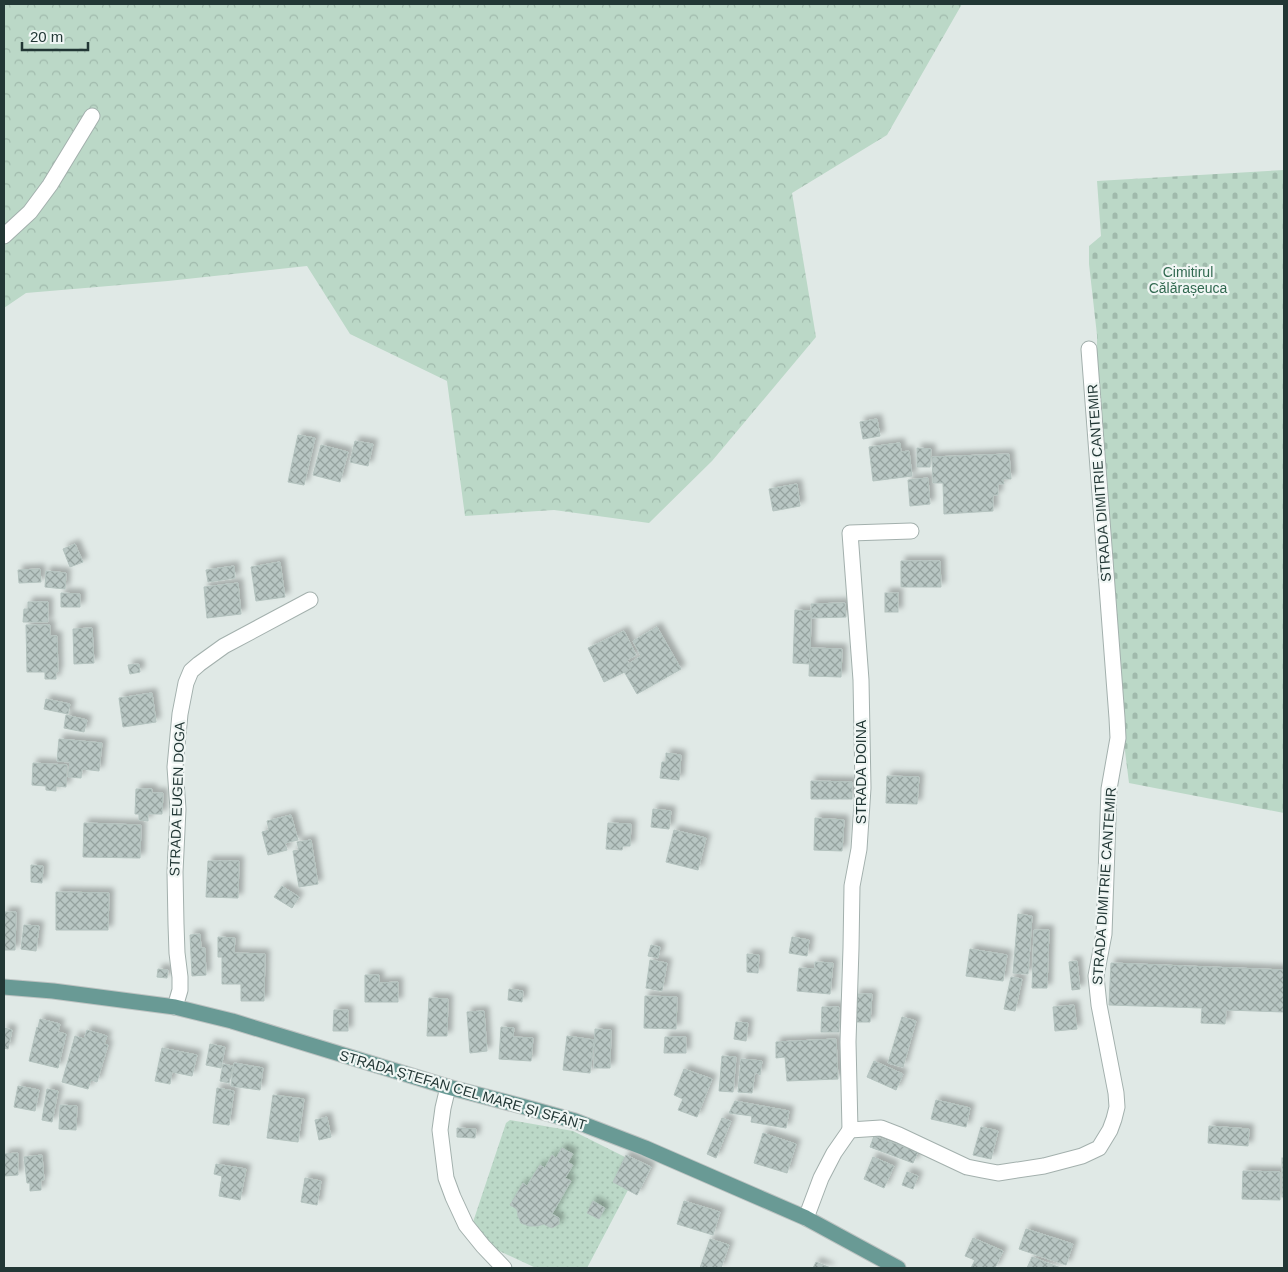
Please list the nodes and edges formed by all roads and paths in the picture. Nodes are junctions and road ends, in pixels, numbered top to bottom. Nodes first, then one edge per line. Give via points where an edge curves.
1 (92, 116) dead end
2 (4, 236) edge
3 (1089, 349) dead end
4 (911, 531) dead end
5 (310, 600) dead end
6 (4, 987) edge
7 (175, 1007) junction
8 (448, 1087) junction
9 (850, 1130) junction
10 (806, 1218) junction
11 (876, 1262) edge
12 (504, 1268) edge
13 (898, 1268) edge

1 - 2 street via 50,185 30,212
3 - 9 street, STRADA DIMITRIE CANTEMIR via 1118,718 1118,738 1109,789 1104,934 1096,976 1116,1093 1114,1119 1099,1148 1090,1153 1044,1166 998,1173 967,1167 880,1128
4 - 9 street, STRADA DOINA via 850,534 861,680 863,788 859,849 852,886 848,1042
5 - 7 street, STRADA EUGEN DOGA via 224,646 195,668 186,683 175,766 178,809 176,924 180,977
6 - 7 main road, STRADA ȘTEFAN CEL MARE ȘI SFÂNT
7 - 8 main road, STRADA ȘTEFAN CEL MARE ȘI SFÂNT via 232,1021
8 - 10 main road, STRADA ȘTEFAN CEL MARE ȘI SFÂNT via 575,1121
8 - 12 street via 440,1130 446,1178 466,1225
9 - 10 street via 821,1178
10 - 11 main road, STRADA ȘTEFAN CEL MARE ȘI SFÂNT
11 - 13 main road, STRADA ȘTEFAN CEL MARE ȘI SFÂNT

